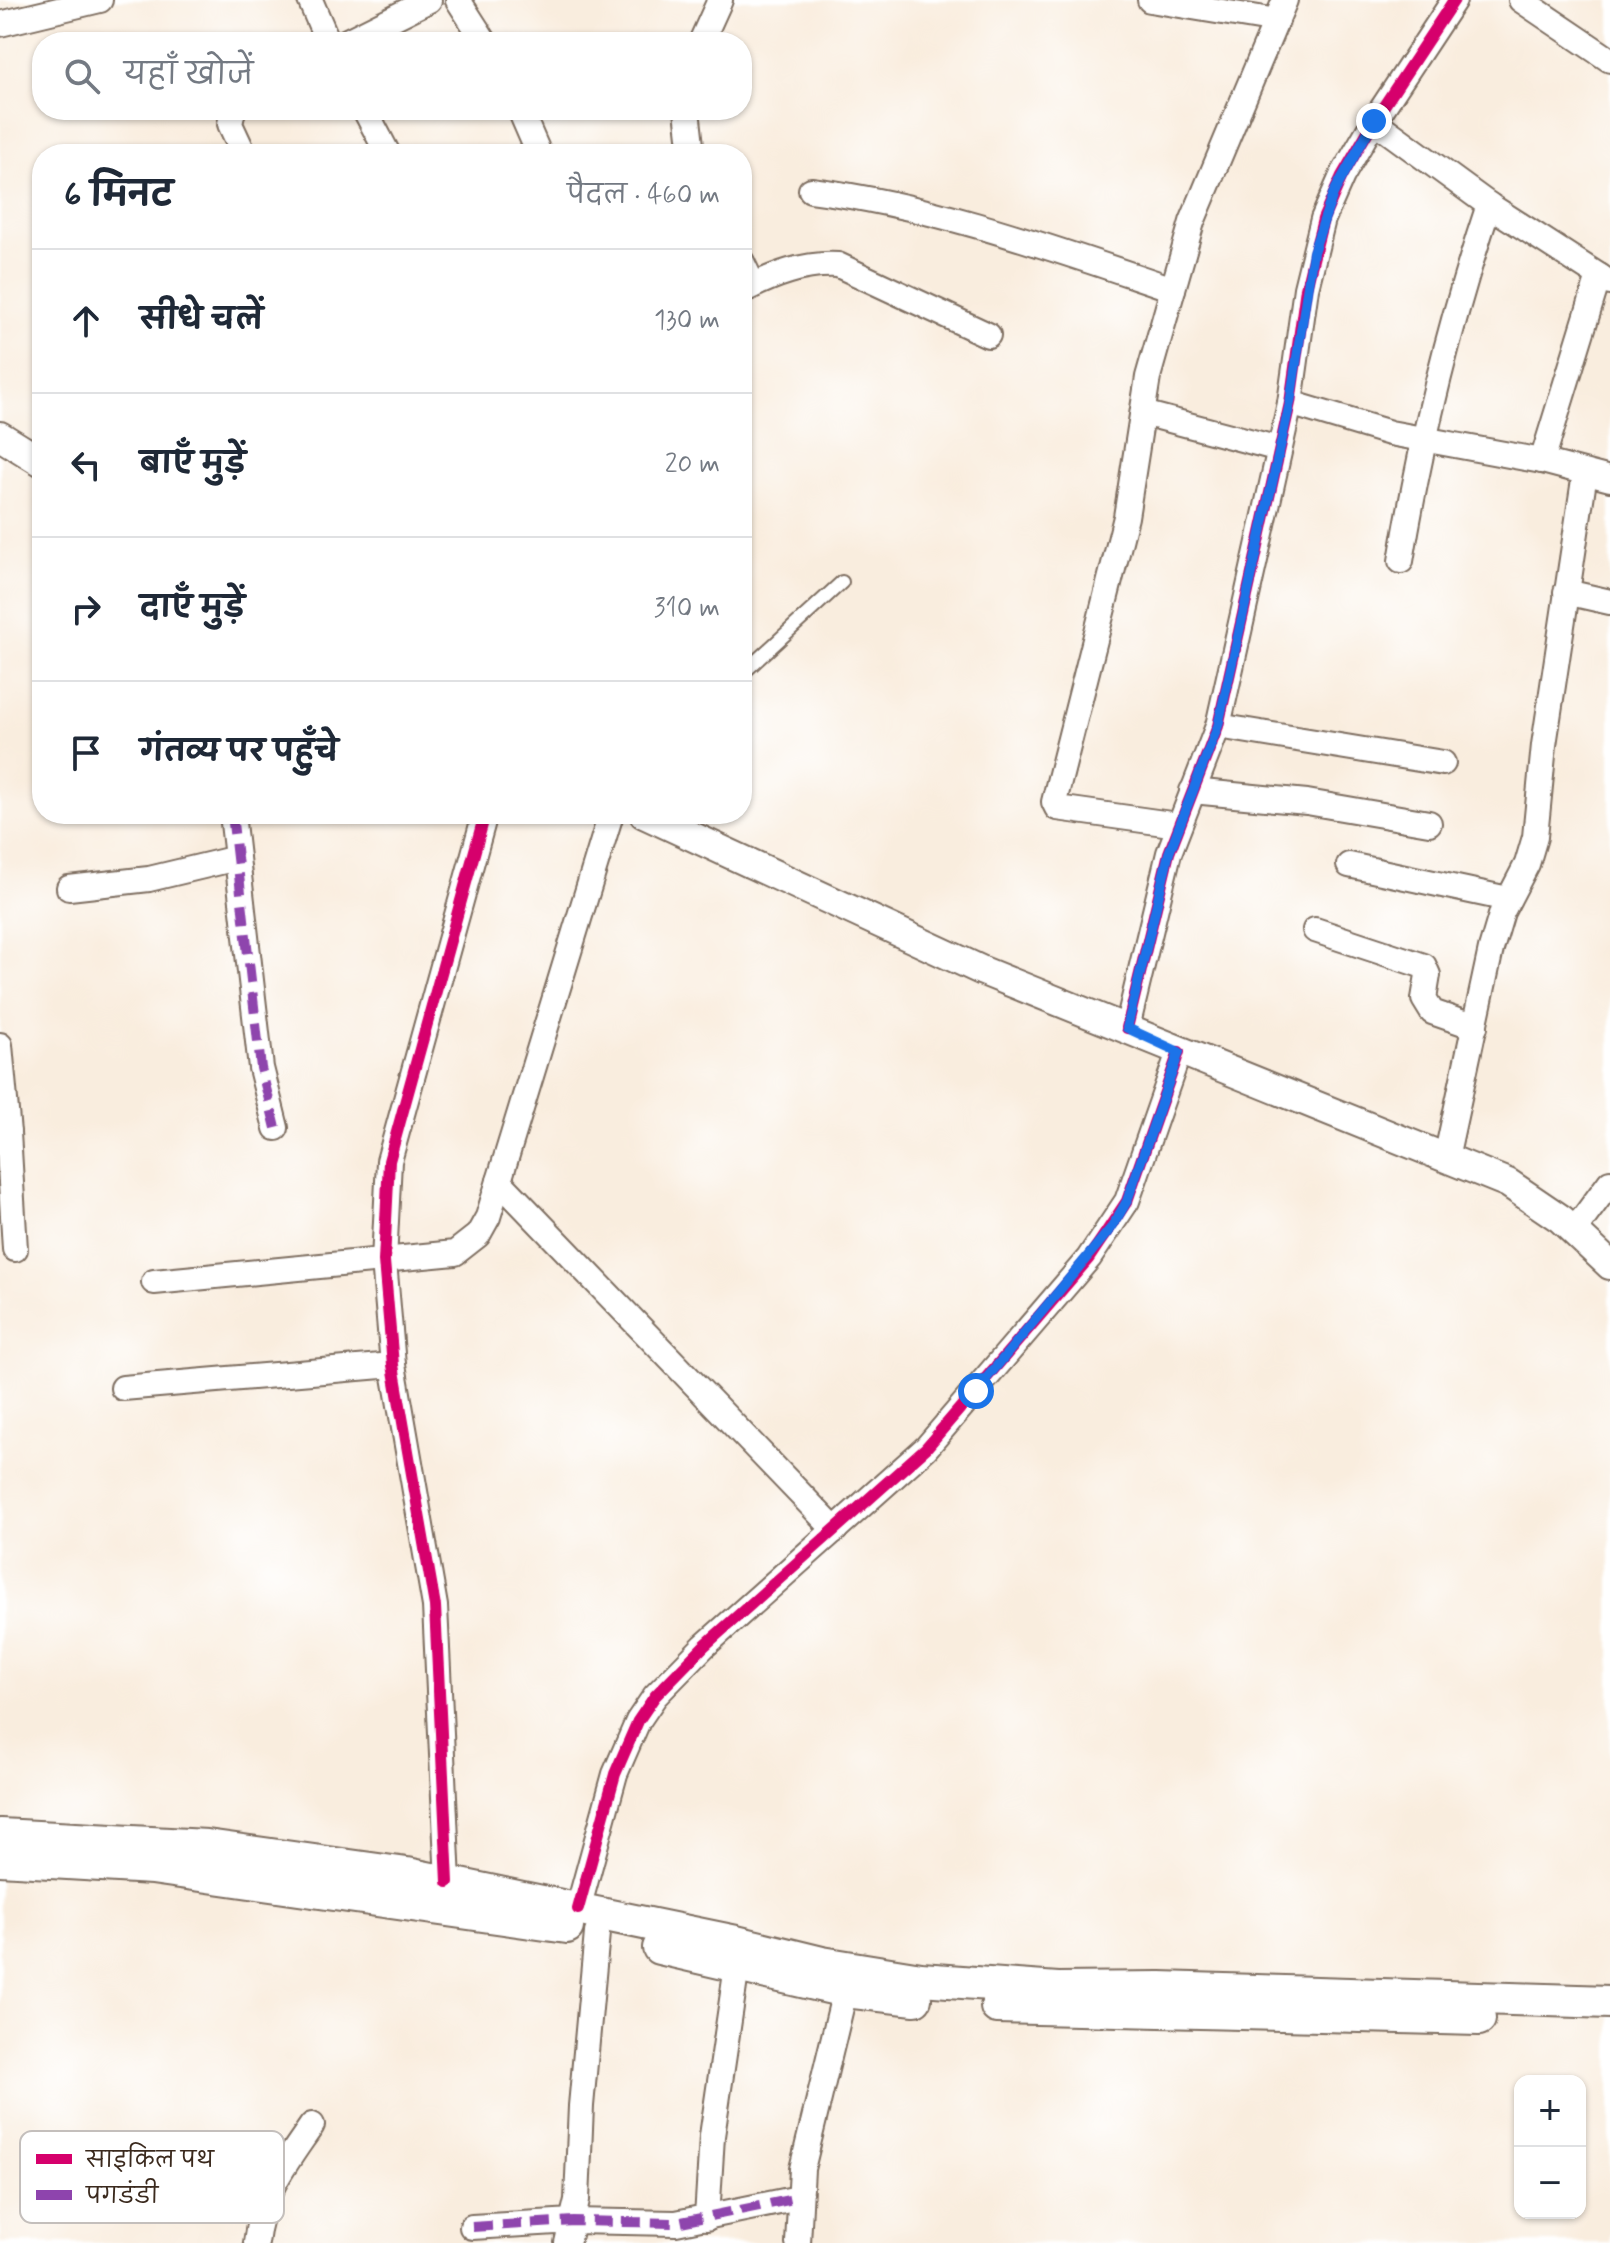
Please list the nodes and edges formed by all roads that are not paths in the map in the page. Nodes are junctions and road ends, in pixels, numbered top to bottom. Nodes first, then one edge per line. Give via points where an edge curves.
1 (100, 0) edge
2 (310, 0) edge
3 (429, 0) edge
4 (458, 0) edge
5 (720, 0) edge
6 (1150, 0) edge
7 (1454, 0) edge
8 (1521, 0) edge
9 (1281, 11) edge
10 (0, 24) edge
11 (324, 32) edge
12 (365, 32) edge
13 (479, 32) edge
14 (706, 32) edge
15 (1610, 60) edge
16 (231, 120) edge
17 (370, 120) edge
18 (524, 120) edge
19 (688, 120) edge
20 (1374, 121) junction
21 (239, 144) edge
22 (383, 144) edge
23 (535, 144) edge
24 (691, 144) edge
25 (811, 190) dead end
26 (1489, 205) junction
27 (1605, 280) edge
28 (752, 286) edge
29 (1173, 289) junction
30 (988, 335) dead end
31 (1290, 403) junction
32 (1143, 413) junction
33 (0, 436) edge
34 (1424, 440) junction
35 (1279, 449) junction
36 (32, 456) edge
37 (1542, 461) junction
38 (1585, 473) junction
39 (1610, 479) edge
40 (1401, 561) dead end
41 (842, 582) dead end
42 (1566, 592) junction
43 (1610, 602) edge
44 (752, 665) edge
45 (1218, 726) junction
46 (1443, 763) dead end
47 (1192, 791) junction
48 (1429, 823) dead end
49 (233, 824) edge
50 (482, 824) edge
51 (608, 824) edge
52 (665, 824) edge
53 (1178, 825) junction
54 (237, 858) junction
55 (1349, 865) dead end
56 (69, 888) dead end
57 (1508, 899) junction
58 (1315, 930) dead end
59 (1475, 1027) junction
60 (1127, 1028) junction
61 (0, 1045) edge
62 (1179, 1052) junction
63 (276, 1128) dead end
64 (4, 1133) edge
65 (1446, 1158) junction
66 (499, 1181) junction
67 (1610, 1182) edge
68 (1574, 1231) junction
69 (15, 1249) dead end
70 (384, 1261) junction
71 (1610, 1265) edge
72 (154, 1282) dead end
73 (393, 1365) junction
74 (123, 1388) dead end
75 (835, 1530) junction
76 (0, 1835) edge
77 (0, 1859) edge
78 (448, 1882) junction
79 (587, 1921) junction
80 (737, 1966) junction
81 (845, 1991) junction
82 (1610, 2002) edge
83 (1610, 2022) edge
84 (312, 2125) dead end
85 (284, 2167) edge
86 (799, 2198) junction
87 (707, 2218) junction
88 (258, 2223) edge
89 (472, 2227) dead end
90 (570, 2232) edge
91 (256, 2243) edge
92 (798, 2243) edge

1 - 10 street
2 - 11 street
3 - 12 street
4 - 13 street
5 - 14 street
6 - 9 street
7 - 20 street
8 - 15 street
9 - 29 street via 1192,222
16 - 21 street
17 - 22 street
18 - 23 street
19 - 24 street
20 - 26 street
20 - 31 street via 1333,194 1313,252
25 - 29 street via 927,210
26 - 27 street
26 - 34 street via 1455,307
27 - 37 street
28 - 30 street via 815,264 838,265
29 - 32 street
31 - 34 street
31 - 35 street
32 - 35 street
32 - 53 street via 1126,517 1054,802 1057,808
33 - 36 street
34 - 37 street
34 - 40 street
35 - 45 street
37 - 38 street
38 - 39 street
38 - 42 street
41 - 44 lane
42 - 43 street
42 - 57 street via 1535,837
45 - 46 street
45 - 47 street
47 - 48 street via 1320,804
47 - 53 street
49 - 54 street
50 - 70 street via 389,1161
51 - 66 street
52 - 60 street via 873,922
53 - 60 street
54 - 56 street via 149,879
54 - 63 street via 261,1068
55 - 57 street
57 - 59 street
58 - 59 street via 1424,966 1426,1006 1441,1017
59 - 65 street
60 - 62 street
61 - 64 street
62 - 65 street
62 - 75 street via 1127,1201 1112,1227 926,1448
64 - 69 street
65 - 68 street via 1508,1183
66 - 70 street via 488,1217 467,1245 455,1253
66 - 75 street
67 - 68 street
68 - 71 street
70 - 72 street
70 - 73 street
73 - 74 street
73 - 78 street via 435,1606
75 - 79 street via 667,1682 638,1721 615,1774
76 - 78 main road via 207,1846
77 - 79 main road via 152,1868
78 - 79 main road
79 - 80 main road
79 - 82 main road via 935,1980 1058,1989
79 - 90 street via 577,2200
80 - 81 main road
80 - 87 street via 712,2136
81 - 83 main road via 1043,2010
81 - 86 street via 815,2104
84 - 85 street
86 - 87 street
86 - 92 street
87 - 90 street
88 - 91 street
89 - 90 street

